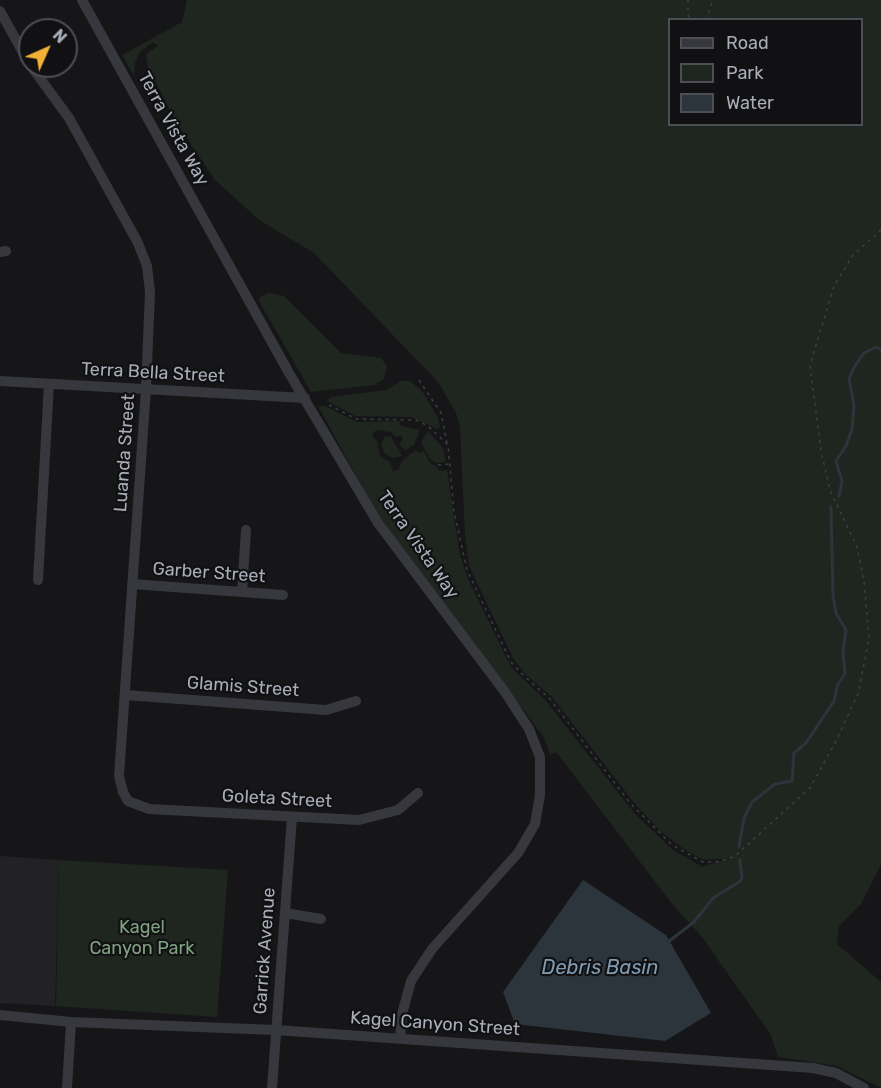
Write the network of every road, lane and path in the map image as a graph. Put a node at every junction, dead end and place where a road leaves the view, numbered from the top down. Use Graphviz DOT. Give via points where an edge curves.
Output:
graph roads {
  1 [pos="82,0"];
  2 [pos="688,0"];
  3 [pos="713,0"];
  4 [pos="0,11"];
  5 [pos="690,18"];
  6 [pos="707,18"];
  7 [pos="18,43"];
  8 [pos="40,78"];
  9 [pos="881,230"];
  10 [pos="419,380"];
  11 [pos="0,381"];
  12 [pos="49,384"];
  13 [pos="146,389"];
  14 [pos="304,398"];
  15 [pos="329,405"];
  16 [pos="448,445"];
  17 [pos="450,464"];
  18 [pos="438,465"];
  19 [pos="246,530"];
  20 [pos="38,580"];
  21 [pos="132,584"];
  22 [pos="242,592"];
  23 [pos="283,595"];
  24 [pos="126,695"];
  25 [pos="356,701"];
  26 [pos="418,793"];
  27 [pos="128,801"];
  28 [pos="292,817"];
  29 [pos="285,914"];
  30 [pos="321,919"];
  31 [pos="0,1015"];
  32 [pos="71,1022"];
  33 [pos="276,1030"];
  34 [pos="400,1038"];
  35 [pos="67,1088"];
  36 [pos="272,1088"];
  37 [pos="864,1088"];
  1 -- 14 [label="street, Terra Vista Way"];
  2 -- 5 [label="path"];
  3 -- 6 [label="path"];
  4 -- 7 [label="street, Luanda Street"];
  8 -- 13 [label="street, Luanda Street" via="69,118 147,266 150,292"];
  9 -- 17 [label="path" via="853,255 834,286 810,365 830,490 857,547 864,581 869,639 858,694 810,788 734,857 698,861 667,841 606,774 550,699 512,662 467,570 459,542"];
  10 -- 16 [label="path" via="441,413"];
  11 -- 12 [label="street, Terra Bella Street"];
  12 -- 13 [label="street, Terra Bella Street"];
  12 -- 20 [label="street"];
  13 -- 14 [label="street, Terra Bella Street"];
  13 -- 21 [label="street, Luanda Street"];
  14 -- 34 [label="street, Terra Vista Way" via="378,523 505,692 529,729 540,757 540,795 534,824 518,853 432,949 411,981"];
  15 -- 16 [label="path" via="356,419 416,420"];
  16 -- 17 [label="path"];
  17 -- 18 [label="path"];
  19 -- 22 [label="street"];
  21 -- 22 [label="street, Garber Street"];
  21 -- 24 [label="street, Luanda Street"];
  22 -- 23 [label="street, Garber Street"];
  24 -- 25 [label="street, Glamis Street" via="326,710"];
  24 -- 27 [label="street, Luanda Street" via="118,776"];
  26 -- 28 [label="street, Goleta Street" via="398,810 378,817"];
  27 -- 28 [label="street, Goleta Street" via="149,809"];
  28 -- 29 [label="street, Garrick Avenue"];
  29 -- 30 [label="street"];
  29 -- 33 [label="street, Garrick Avenue"];
  31 -- 32 [label="street, Kagel Canyon Street"];
  32 -- 33 [label="street, Kagel Canyon Street"];
  32 -- 35 [label="street"];
  33 -- 34 [label="street, Kagel Canyon Street"];
  33 -- 36 [label="street, Garrick Avenue"];
  34 -- 37 [label="street, Kagel Canyon Street" via="813,1068 836,1073"];
}
